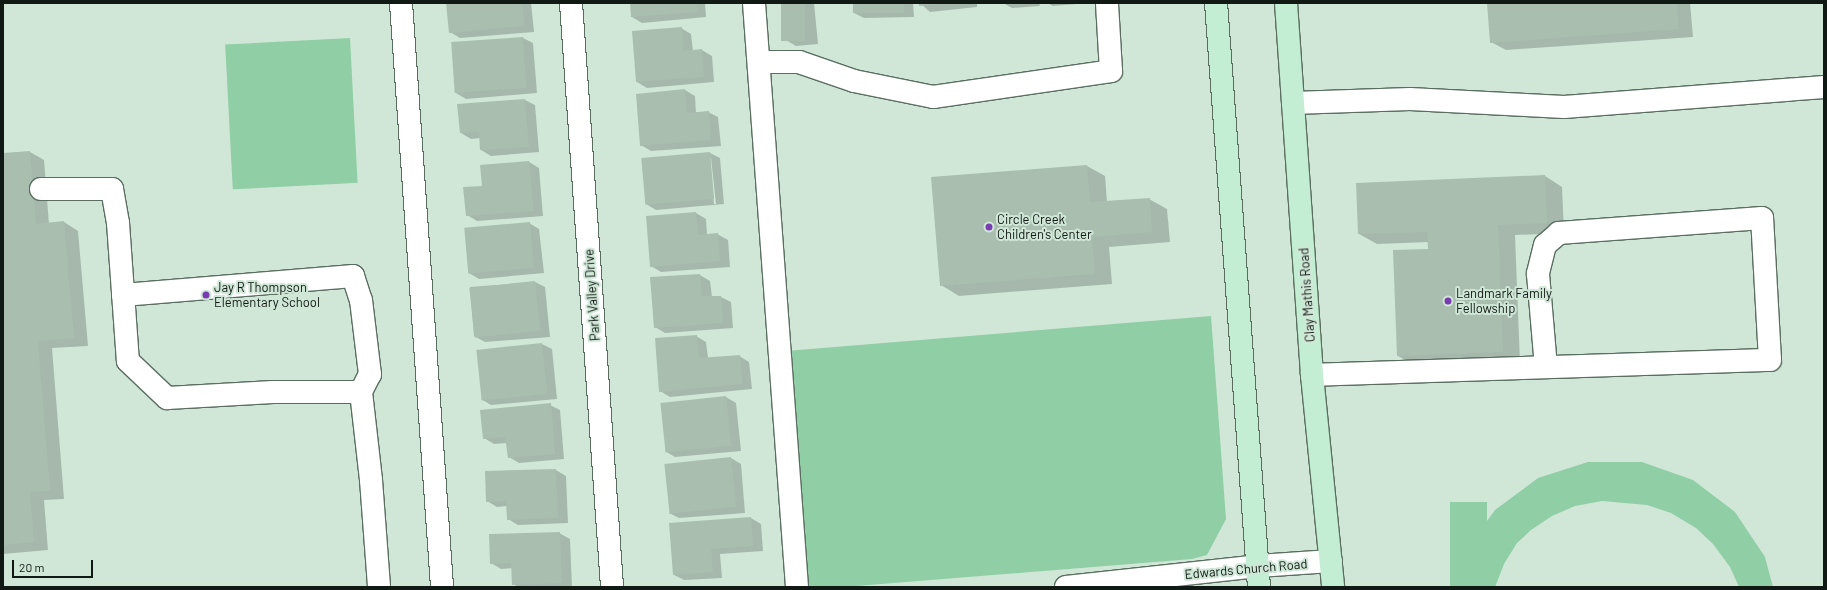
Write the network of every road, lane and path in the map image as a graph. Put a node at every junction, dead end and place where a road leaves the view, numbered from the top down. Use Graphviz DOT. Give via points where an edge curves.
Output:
graph roads {
  1 [pos="401,3"];
  2 [pos="571,3"];
  3 [pos="754,3"];
  4 [pos="1107,3"];
  5 [pos="1216,3"];
  6 [pos="1286,3"];
  7 [pos="759,62"];
  8 [pos="1824,87"];
  9 [pos="1293,103"];
  10 [pos="41,189"];
  11 [pos="123,295"];
  12 [pos="1546,368"];
  13 [pos="1312,375"];
  14 [pos="361,392"];
  15 [pos="1331,561"];
  16 [pos="1259,577"];
  17 [pos="379,587"];
  18 [pos="442,587"];
  19 [pos="612,587"];
  20 [pos="797,587"];
  21 [pos="1066,587"];
  22 [pos="1333,587"];
  1 -- 18 [label="street"];
  2 -- 19 [label="street, Park Valley Drive"];
  3 -- 7 [label="street"];
  4 -- 7 [label="street" via="1111,71 933,97 854,81 798,62"];
  5 -- 16 [label="main road"];
  6 -- 9 [label="main road, Clay Mathis Road"];
  7 -- 20 [label="street"];
  8 -- 9 [label="street" via="1564,107 1410,99"];
  9 -- 13 [label="main road, Clay Mathis Road"];
  10 -- 11 [label="street" via="112,189 118,223"];
  11 -- 14 [label="street" via="128,361 167,398 273,392"];
  11 -- 14 [label="street" via="353,276 361,300 370,374"];
  12 -- 12 [label="street" via="1770,360 1762,218 1559,233 1545,245 1538,274"];
  12 -- 13 [label="street"];
  13 -- 15 [label="main road, Clay Mathis Road"];
  14 -- 17 [label="street"];
  15 -- 16 [label="street, Edwards Church Road"];
  15 -- 22 [label="main road, Clay Mathis Road"];
  16 -- 21 [label="street, Edwards Church Road"];
}
